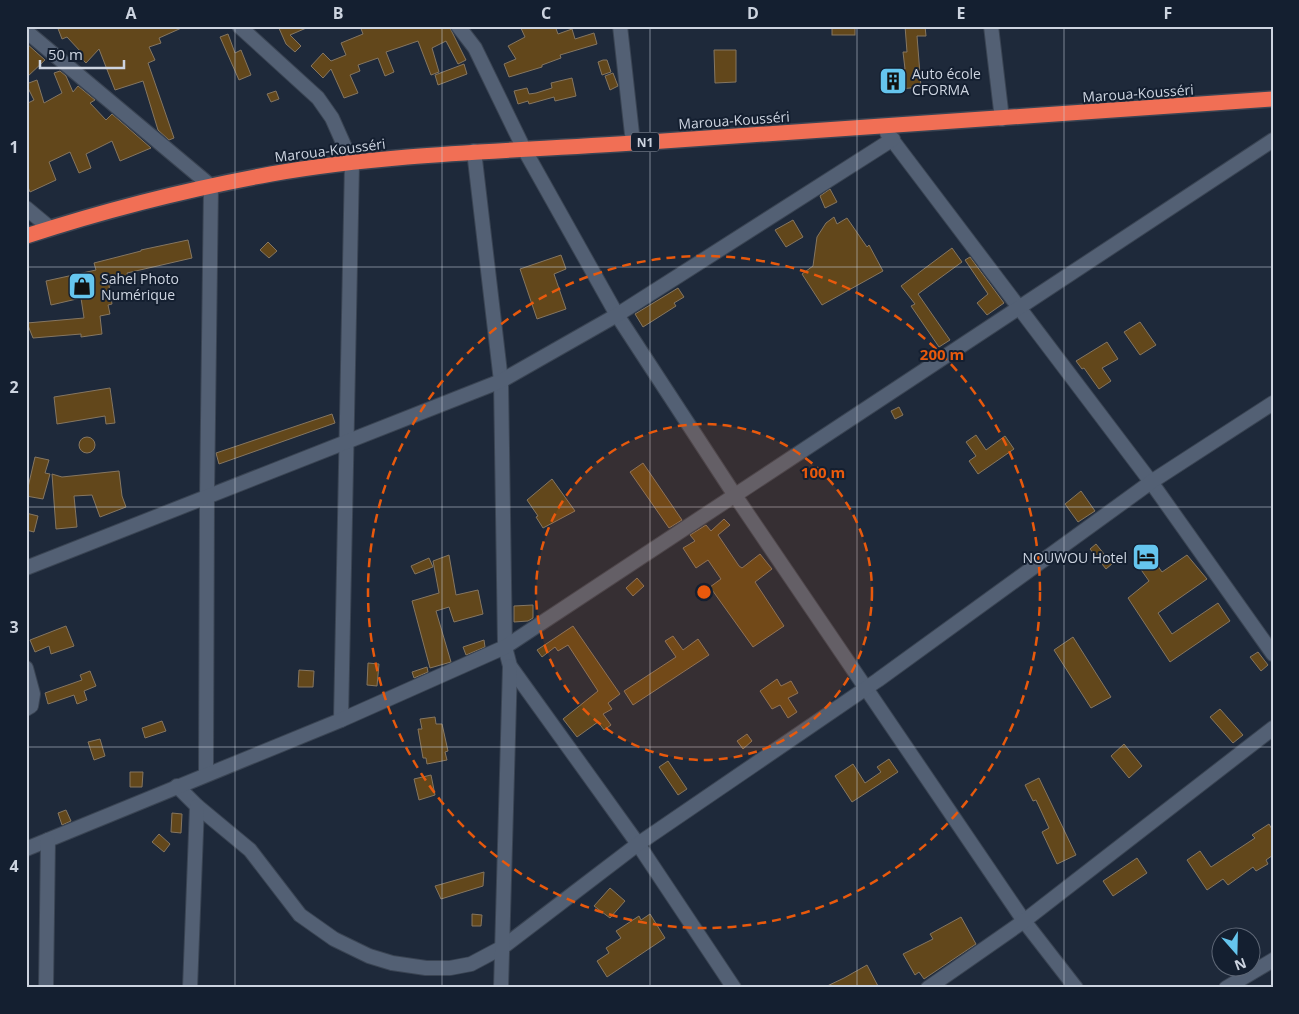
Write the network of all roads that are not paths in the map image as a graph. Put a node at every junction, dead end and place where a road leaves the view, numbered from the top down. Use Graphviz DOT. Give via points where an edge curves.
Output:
graph roads {
  1 [pos="240,26"];
  2 [pos="458,26"];
  3 [pos="620,26"];
  4 [pos="991,26"];
  5 [pos="26,31"];
  6 [pos="1273,99"];
  7 [pos="1002,119"];
  8 [pos="880,126"];
  9 [pos="893,140"];
  10 [pos="1273,140"];
  11 [pos="633,143"];
  12 [pos="524,149"];
  13 [pos="474,151"];
  14 [pos="352,163"];
  15 [pos="212,186"];
  16 [pos="26,208"];
  17 [pos="50,228"];
  18 [pos="26,236"];
  19 [pos="1019,306"];
  20 [pos="617,315"];
  21 [pos="501,382"];
  22 [pos="1273,403"];
  23 [pos="348,442"];
  24 [pos="1150,482"];
  25 [pos="734,494"];
  26 [pos="207,498"];
  27 [pos="26,568"];
  28 [pos="505,647"];
  29 [pos="1273,654"];
  30 [pos="510,666"];
  31 [pos="26,668"];
  32 [pos="867,687"];
  33 [pos="26,709"];
  34 [pos="341,720"];
  35 [pos="1273,728"];
  36 [pos="206,774"];
  37 [pos="177,786"];
  38 [pos="197,806"];
  39 [pos="48,840"];
  40 [pos="638,844"];
  41 [pos="26,849"];
  42 [pos="1024,922"];
  43 [pos="503,947"];
  44 [pos="1273,960"];
  45 [pos="46,988"];
  46 [pos="190,988"];
  47 [pos="501,988"];
  48 [pos="734,988"];
  49 [pos="928,988"];
  50 [pos="1076,988"];
  51 [pos="1226,988"];
  1 -- 14 [label="street" via="318,98 332,118"];
  2 -- 12 [label="street" via="476,48"];
  3 -- 11 [label="street"];
  4 -- 7 [label="street"];
  5 -- 15 [label="street"];
  6 -- 7 [label="highway, Maroua-Kousséri / N1"];
  7 -- 8 [label="highway, Maroua-Kousséri / N1"];
  8 -- 9 [label="street"];
  8 -- 11 [label="highway, Maroua-Kousséri / N1"];
  9 -- 19 [label="street"];
  9 -- 20 [label="street"];
  10 -- 19 [label="street"];
  11 -- 12 [label="highway, Maroua-Kousséri / N1"];
  12 -- 13 [label="highway, Maroua-Kousséri / N1"];
  12 -- 20 [label="street"];
  13 -- 14 [label="highway, Maroua-Kousséri / N1"];
  13 -- 21 [label="street"];
  14 -- 15 [label="highway, Maroua-Kousséri / N1"];
  14 -- 23 [label="street"];
  15 -- 17 [label="highway, Maroua-Kousséri / N1"];
  15 -- 26 [label="street"];
  16 -- 17 [label="street"];
  17 -- 18 [label="highway, Maroua-Kousséri / N1"];
  19 -- 24 [label="street"];
  19 -- 25 [label="street"];
  20 -- 21 [label="street"];
  20 -- 25 [label="street"];
  21 -- 23 [label="street"];
  21 -- 28 [label="street"];
  22 -- 24 [label="street"];
  23 -- 26 [label="street"];
  23 -- 34 [label="street"];
  24 -- 29 [label="street"];
  24 -- 32 [label="street"];
  25 -- 28 [label="street"];
  25 -- 32 [label="street"];
  26 -- 27 [label="street"];
  26 -- 36 [label="street"];
  28 -- 30 [label="street"];
  28 -- 34 [label="street"];
  30 -- 40 [label="street"];
  30 -- 43 [label="street"];
  31 -- 33 [label="street" via="33,694 31,706"];
  32 -- 40 [label="street"];
  32 -- 42 [label="street"];
  34 -- 36 [label="street"];
  35 -- 42 [label="street"];
  36 -- 37 [label="street"];
  37 -- 38 [label="street"];
  37 -- 39 [label="street"];
  38 -- 43 [label="street" via="250,850 300,915 334,939 369,956 392,963 450,968 471,964"];
  38 -- 46 [label="street"];
  39 -- 41 [label="street"];
  39 -- 45 [label="street"];
  40 -- 43 [label="street"];
  40 -- 48 [label="street"];
  42 -- 49 [label="street"];
  42 -- 50 [label="street"];
  43 -- 47 [label="street"];
  44 -- 51 [label="street"];
}
